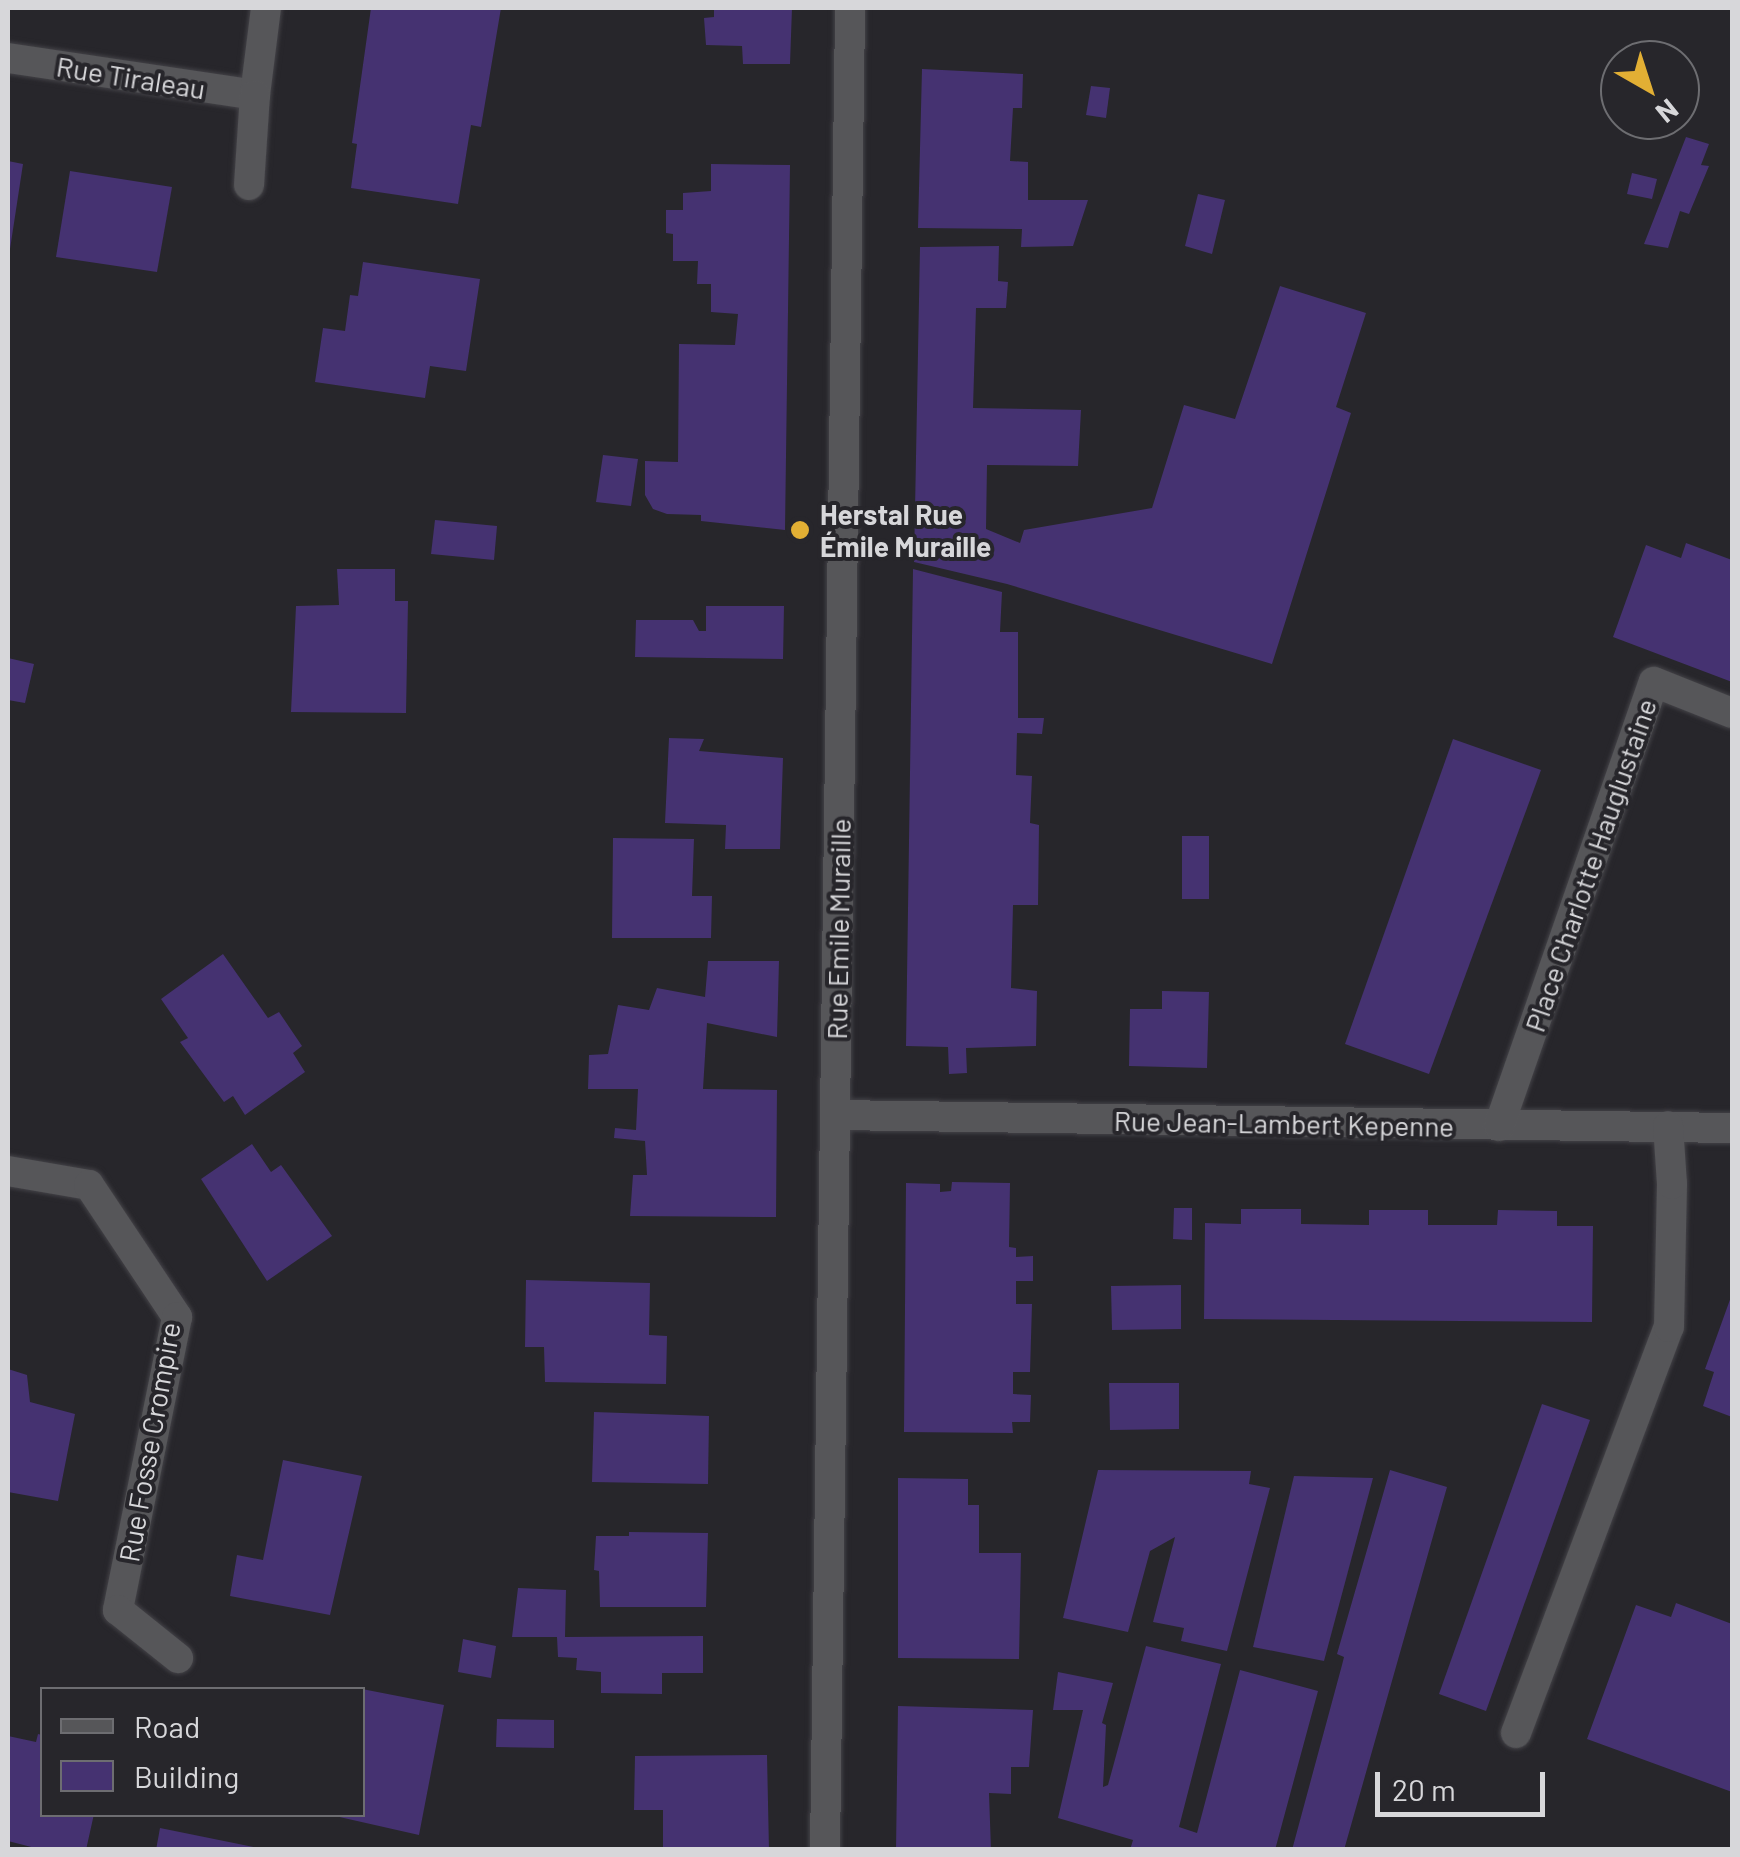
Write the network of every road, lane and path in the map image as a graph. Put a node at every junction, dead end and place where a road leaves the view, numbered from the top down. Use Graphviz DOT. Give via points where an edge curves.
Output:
graph roads {
  1 [pos="266,8"];
  2 [pos="850,8"];
  3 [pos="8,58"];
  4 [pos="255,96"];
  5 [pos="249,185"];
  6 [pos="1732,712"];
  7 [pos="836,1115"];
  8 [pos="1730,1121"];
  9 [pos="1499,1126"];
  10 [pos="1668,1126"];
  11 [pos="8,1171"];
  12 [pos="178,1658"];
  13 [pos="1516,1733"];
  14 [pos="825,1850"];
  1 -- 4 [label="street"];
  2 -- 7 [label="street, Rue Emile Muraille"];
  3 -- 4 [label="street, Rue Tiraleau"];
  4 -- 5 [label="street"];
  6 -- 9 [label="street, Place Charlotte Hauglustaine" via="1654,682"];
  7 -- 9 [label="street, Rue Jean-Lambert Kepenne"];
  7 -- 14 [label="street, Rue Emile Muraille"];
  8 -- 10 [label="street, Rue Jean-Lambert Kepenne"];
  9 -- 10 [label="street, Rue Jean-Lambert Kepenne"];
  10 -- 13 [label="street" via="1669,1328"];
  11 -- 12 [label="street, Rue Fosse Crompire" via="89,1185 177,1317 118,1610"];
}
